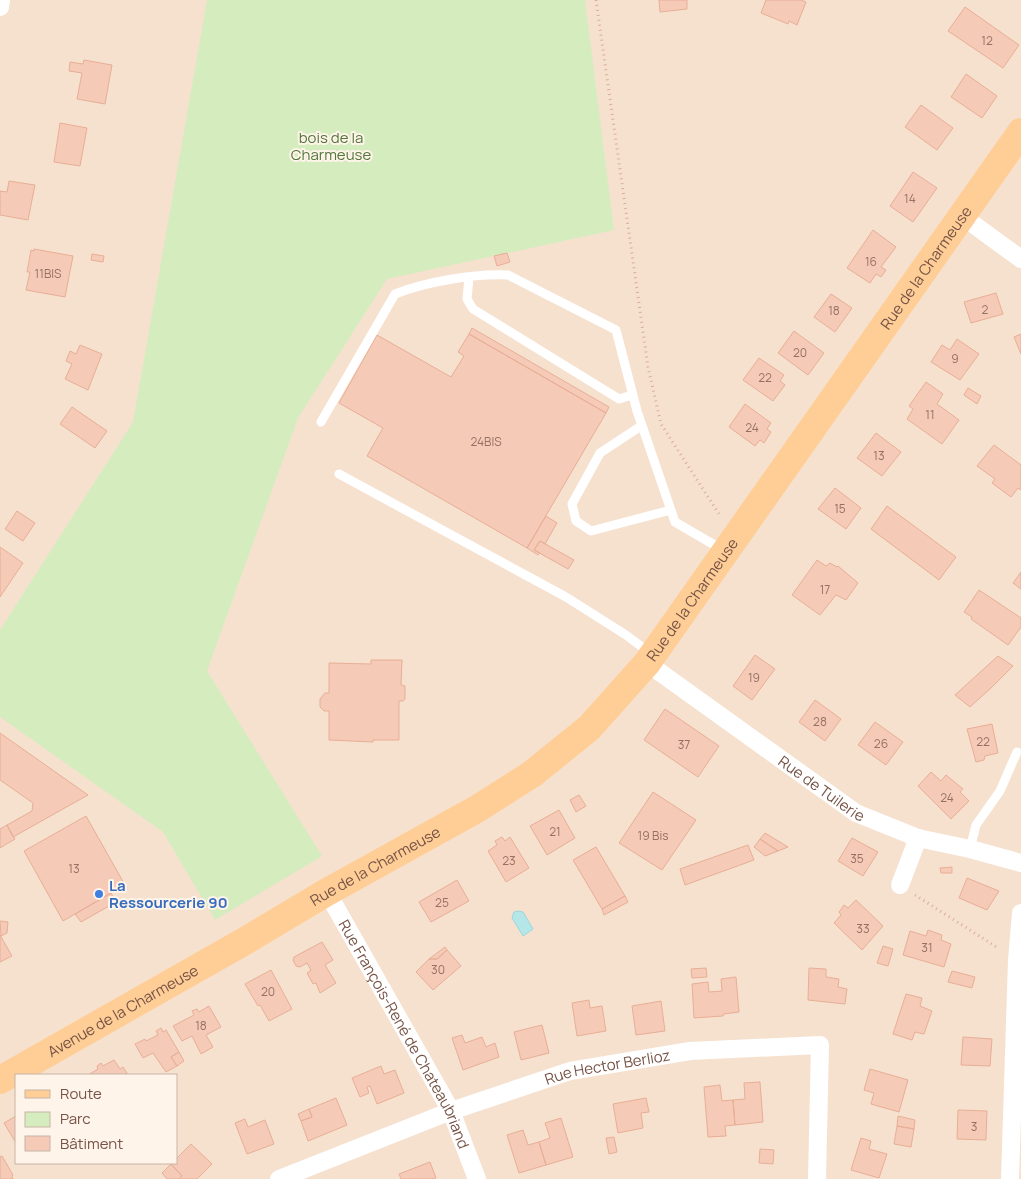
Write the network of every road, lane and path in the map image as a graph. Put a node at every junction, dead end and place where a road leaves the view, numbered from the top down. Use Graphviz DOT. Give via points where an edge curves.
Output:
graph roads {
  1 [pos="1,0"];
  2 [pos="596,0"];
  3 [pos="0,7"];
  4 [pos="1021,132"];
  5 [pos="962,216"];
  6 [pos="1021,259"];
  7 [pos="469,277"];
  8 [pos="632,395"];
  9 [pos="321,422"];
  10 [pos="641,426"];
  11 [pos="339,474"];
  12 [pos="671,510"];
  13 [pos="730,545"];
  14 [pos="650,659"];
  15 [pos="1017,752"];
  16 [pos="918,838"];
  17 [pos="970,848"];
  18 [pos="1021,863"];
  19 [pos="900,885"];
  20 [pos="327,892"];
  21 [pos="1021,913"];
  22 [pos="245,941"];
  23 [pos="1017,960"];
  24 [pos="1017,1049"];
  25 [pos="0,1080"];
  26 [pos="452,1111"];
  27 [pos="279,1179"];
  28 [pos="477,1179"];
  29 [pos="817,1179"];
  30 [pos="1010,1179"];
  1 -- 3 [label="street"];
  2 -- 13 [label="path" via="648,367 661,424"];
  4 -- 5 [label="main road, Rue de la Charmeuse"];
  5 -- 6 [label="street"];
  5 -- 13 [label="main road, Rue de la Charmeuse"];
  7 -- 8 [label="lane" via="467,299 474,309 618,398"];
  7 -- 8 [label="lane" via="508,275 616,330"];
  7 -- 9 [label="lane" via="416,286 396,294"];
  8 -- 10 [label="lane"];
  10 -- 12 [label="lane"];
  10 -- 12 [label="lane" via="600,453 572,504 576,521 591,531"];
  11 -- 14 [label="lane" via="566,597 626,635"];
  12 -- 13 [label="lane" via="676,522"];
  13 -- 14 [label="main road, Rue de la Charmeuse"];
  14 -- 16 [label="street, Rue de Tuilerie" via="856,813"];
  14 -- 20 [label="main road, Rue de la Charmeuse" via="589,728 532,774"];
  15 -- 17 [label="lane" via="1000,791 976,825"];
  16 -- 17 [label="street, Rue de Tuilerie"];
  16 -- 19 [label="street"];
  17 -- 18 [label="street, Rue de Tuilerie"];
  19 -- 23 [label="path"];
  20 -- 22 [label="main road, Rue de la Charmeuse"];
  20 -- 26 [label="street, Rue François-René de Chateaubriand"];
  21 -- 23 [label="street"];
  22 -- 25 [label="main road, Avenue de la Charmeuse"];
  23 -- 24 [label="street"];
  24 -- 30 [label="street"];
  26 -- 27 [label="street, Rue Hector Berlioz"];
  26 -- 28 [label="street, Rue François-René de Chateaubriand"];
  26 -- 29 [label="street, Rue Hector Berlioz" via="570,1071 690,1051 820,1045"];
}
